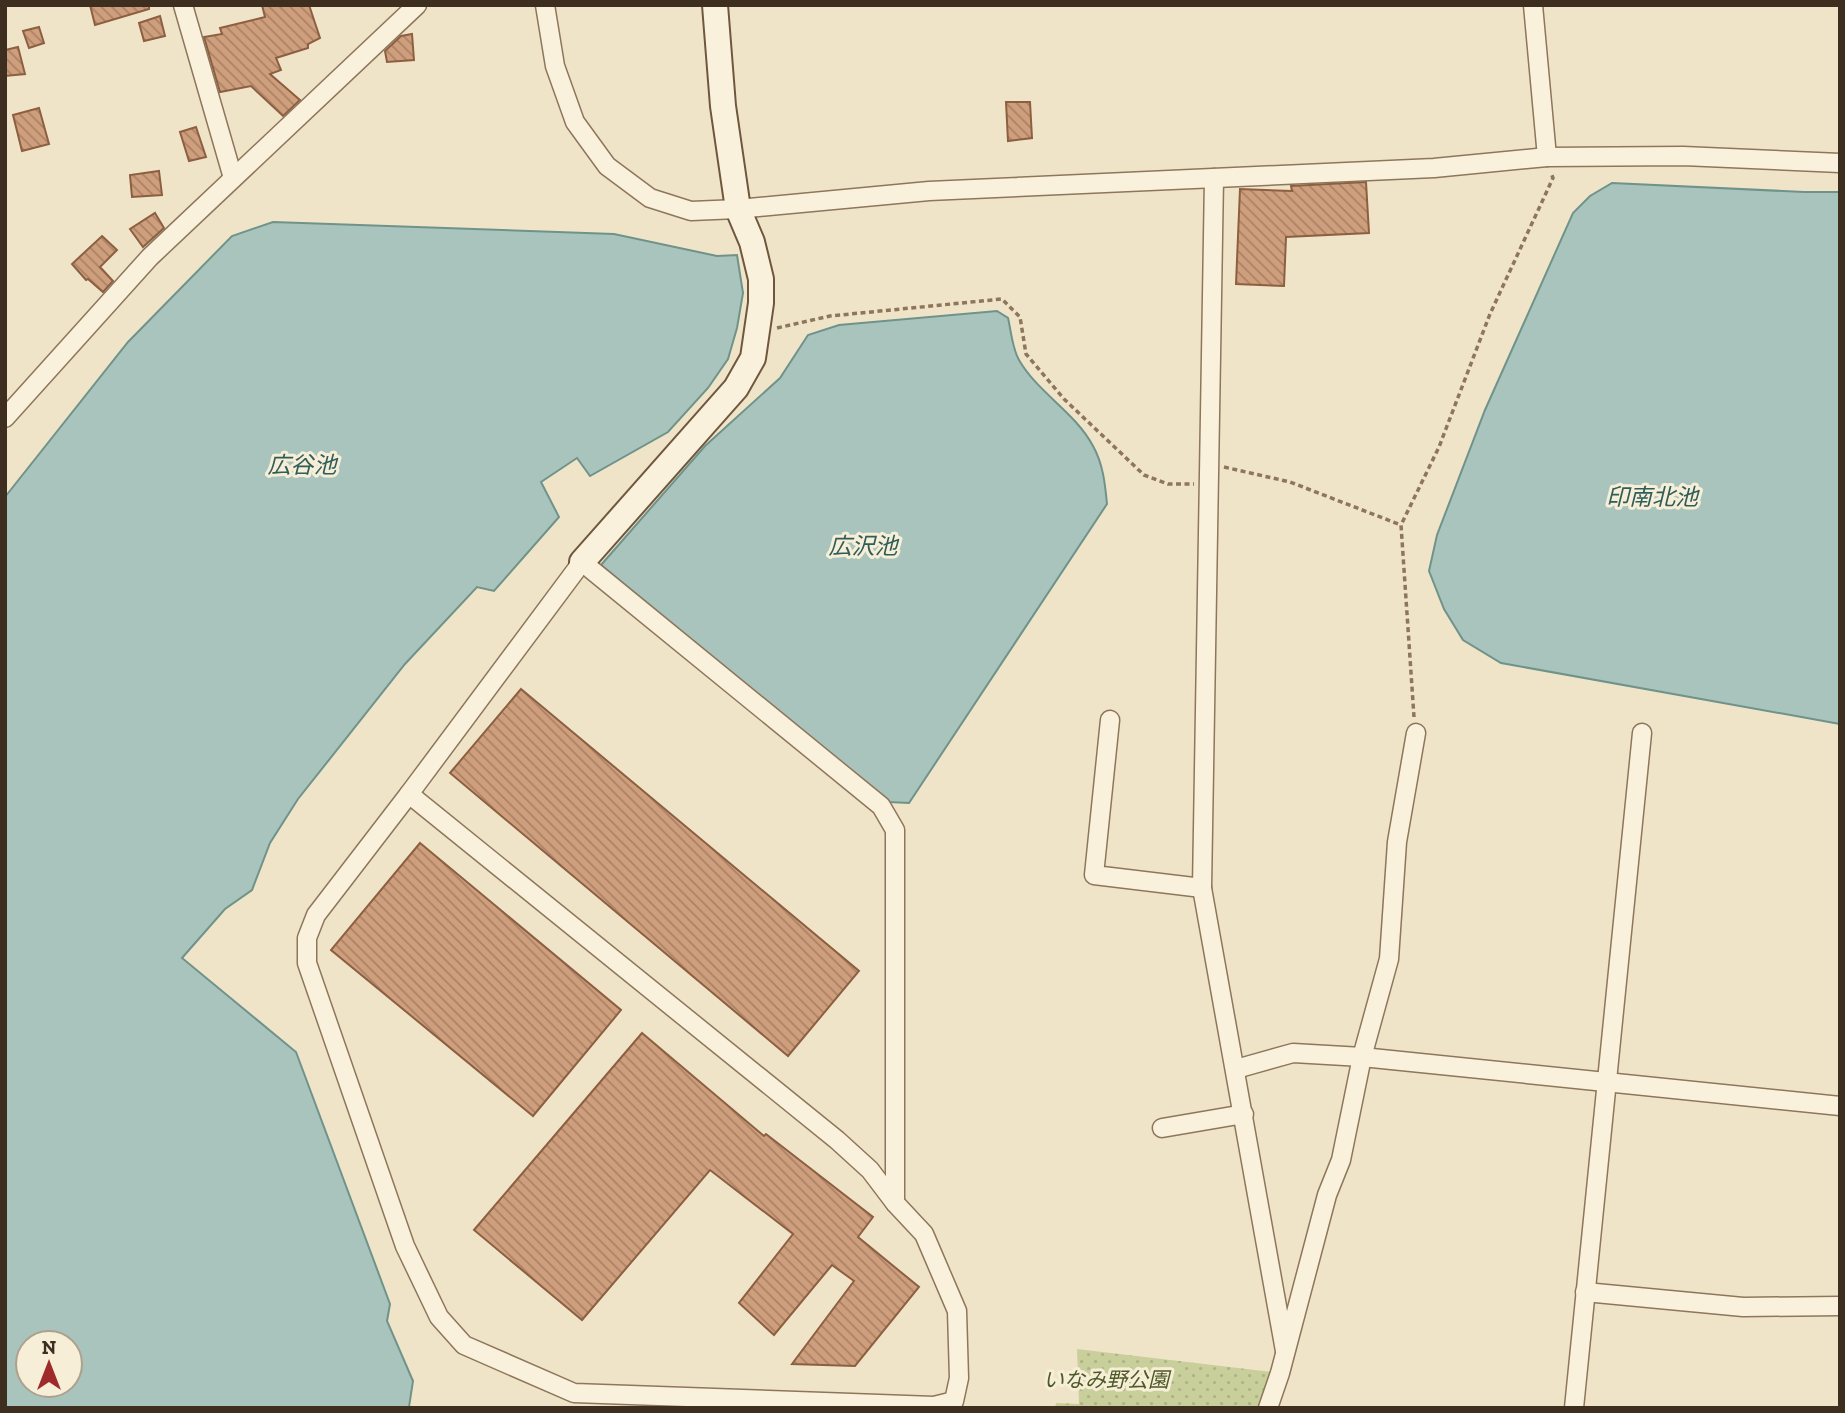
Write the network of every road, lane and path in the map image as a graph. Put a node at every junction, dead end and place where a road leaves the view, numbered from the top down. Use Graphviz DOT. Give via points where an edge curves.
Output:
graph roads {
  1 [pos="183,5"];
  2 [pos="418,5"];
  3 [pos="545,5"];
  4 [pos="715,5"];
  5 [pos="1533,5"];
  6 [pos="1548,157"];
  7 [pos="1840,163"];
  8 [pos="233,178"];
  9 [pos="1214,178"];
  10 [pos="738,209"];
  11 [pos="758,332"];
  12 [pos="5,418"];
  13 [pos="1209,484"];
  14 [pos="1401,525"];
  15 [pos="582,562"];
  16 [pos="1110,720"];
  17 [pos="1416,733"];
  18 [pos="1642,733"];
  19 [pos="409,794"];
  20 [pos="1202,888"];
  21 [pos="1362,1057"];
  22 [pos="1236,1069"];
  23 [pos="1605,1083"];
  24 [pos="1840,1106"];
  25 [pos="1244,1114"];
  26 [pos="1162,1128"];
  27 [pos="895,1203"];
  28 [pos="1585,1292"];
  29 [pos="1840,1306"];
  30 [pos="1285,1351"];
  31 [pos="954,1404"];
  32 [pos="1268,1408"];
  33 [pos="1574,1408"];
  1 -- 8 [label="street"];
  2 -- 8 [label="street"];
  3 -- 10 [label="street" via="555,66 575,122 607,166 650,198 691,211"];
  4 -- 10 [label="street"];
  5 -- 6 [label="street"];
  6 -- 7 [label="street" via="1683,156"];
  6 -- 9 [label="street" via="1434,168"];
  6 -- 14 [label="path" via="1553,178 1490,314 1439,447"];
  8 -- 12 [label="street" via="150,257"];
  9 -- 10 [label="street" via="929,191"];
  9 -- 13 [label="street"];
  10 -- 11 [label="street" via="761,279"];
  11 -- 13 [label="path" via="830,316 1002,299 1020,317 1026,354 1064,399 1143,475 1168,484"];
  11 -- 15 [label="street" via="753,358 736,388"];
  13 -- 14 [label="path" via="1223,467 1290,482"];
  13 -- 20 [label="street"];
  14 -- 17 [label="path"];
  15 -- 19 [label="street"];
  15 -- 27 [label="street" via="881,806 895,830"];
  16 -- 20 [label="street" via="1094,875"];
  17 -- 21 [label="street" via="1397,842 1389,960"];
  18 -- 23 [label="street"];
  19 -- 27 [label="street" via="837,1140 870,1170"];
  19 -- 31 [label="street" via="316,915 307,937 307,963 405,1247 439,1317 464,1345 573,1394"];
  20 -- 22 [label="street"];
  21 -- 22 [label="street" via="1293,1053"];
  21 -- 23 [label="street"];
  21 -- 30 [label="street" via="1342,1160 1326,1195"];
  22 -- 25 [label="street"];
  23 -- 24 [label="street"];
  23 -- 28 [label="street"];
  25 -- 26 [label="street"];
  25 -- 30 [label="street"];
  27 -- 31 [label="street" via="924,1234 957,1311 959,1378"];
  28 -- 29 [label="street" via="1742,1307"];
  28 -- 33 [label="street"];
  30 -- 32 [label="street"];
}
